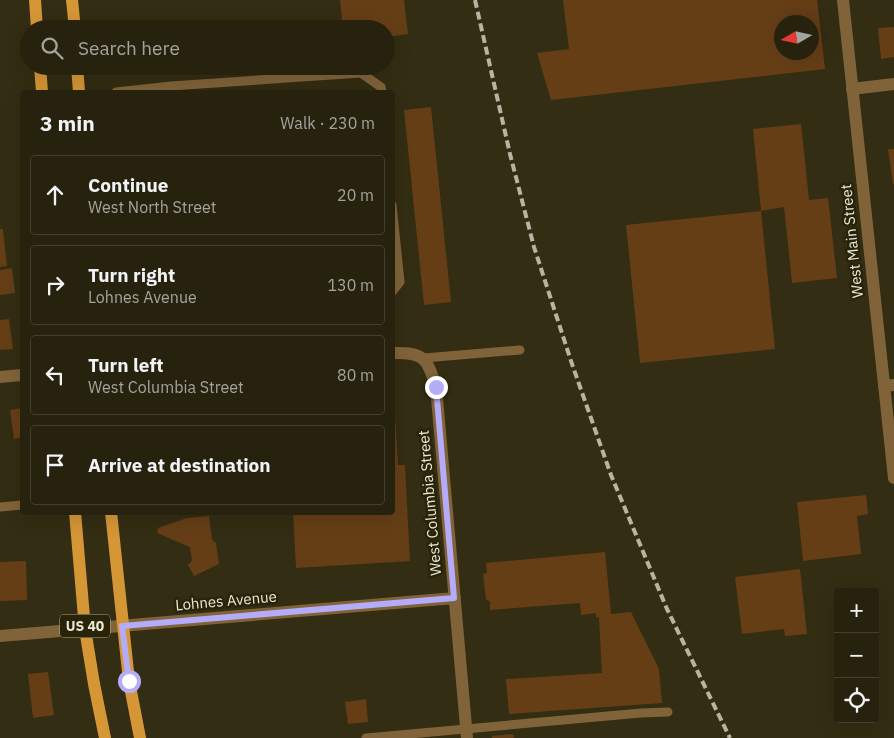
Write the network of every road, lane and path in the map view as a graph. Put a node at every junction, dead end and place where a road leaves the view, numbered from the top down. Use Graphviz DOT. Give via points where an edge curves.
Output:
graph roads {
  1 [pos="35,0"];
  2 [pos="72,0"];
  3 [pos="843,0"];
  4 [pos="36,20"];
  5 [pos="74,20"];
  6 [pos="41,75"];
  7 [pos="79,75"];
  8 [pos="332,75"];
  9 [pos="364,75"];
  10 [pos="894,84"];
  11 [pos="852,89"];
  12 [pos="42,90"];
  13 [pos="80,90"];
  14 [pos="134,90"];
  15 [pos="382,90"];
  16 [pos="395,234"];
  17 [pos="395,288"];
  18 [pos="520,350"];
  19 [pos="395,353"];
  20 [pos="424,358"];
  21 [pos="20,375"];
  22 [pos="0,377"];
  23 [pos="889,385"];
  24 [pos="894,478"];
  25 [pos="20,505"];
  26 [pos="0,507"];
  27 [pos="75,515"];
  28 [pos="111,515"];
  29 [pos="454,598"];
  30 [pos="122,626"];
  31 [pos="85,629"];
  32 [pos="0,636"];
  33 [pos="668,712"];
  34 [pos="466,733"];
  35 [pos="105,738"];
  36 [pos="140,738"];
  37 [pos="366,738"];
  1 -- 4 [label="main road"];
  2 -- 5 [label="main road"];
  3 -- 11 [label="street, West Main Street"];
  6 -- 12 [label="main road"];
  7 -- 13 [label="main road"];
  8 -- 14 [label="lane"];
  9 -- 15 [label="lane"];
  10 -- 11 [label="street"];
  11 -- 23 [label="street, West Main Street"];
  16 -- 17 [label="lane" via="400,282"];
  18 -- 20 [label="lane"];
  19 -- 20 [label="street" via="417,354"];
  20 -- 29 [label="street, West Columbia Street" via="436,387"];
  21 -- 22 [label="street"];
  23 -- 24 [label="street, West Main Street"];
  25 -- 26 [label="lane"];
  27 -- 31 [label="main road, US 40"];
  28 -- 30 [label="main road, US 40"];
  29 -- 30 [label="street, Lohnes Avenue"];
  29 -- 34 [label="street, West Columbia Street"];
  30 -- 31 [label="street, Lohnes Avenue"];
  30 -- 36 [label="main road, US 40"];
  31 -- 32 [label="street, Lohnes Avenue"];
  31 -- 35 [label="main road, US 40"];
  33 -- 34 [label="lane"];
  34 -- 37 [label="lane"];
}
